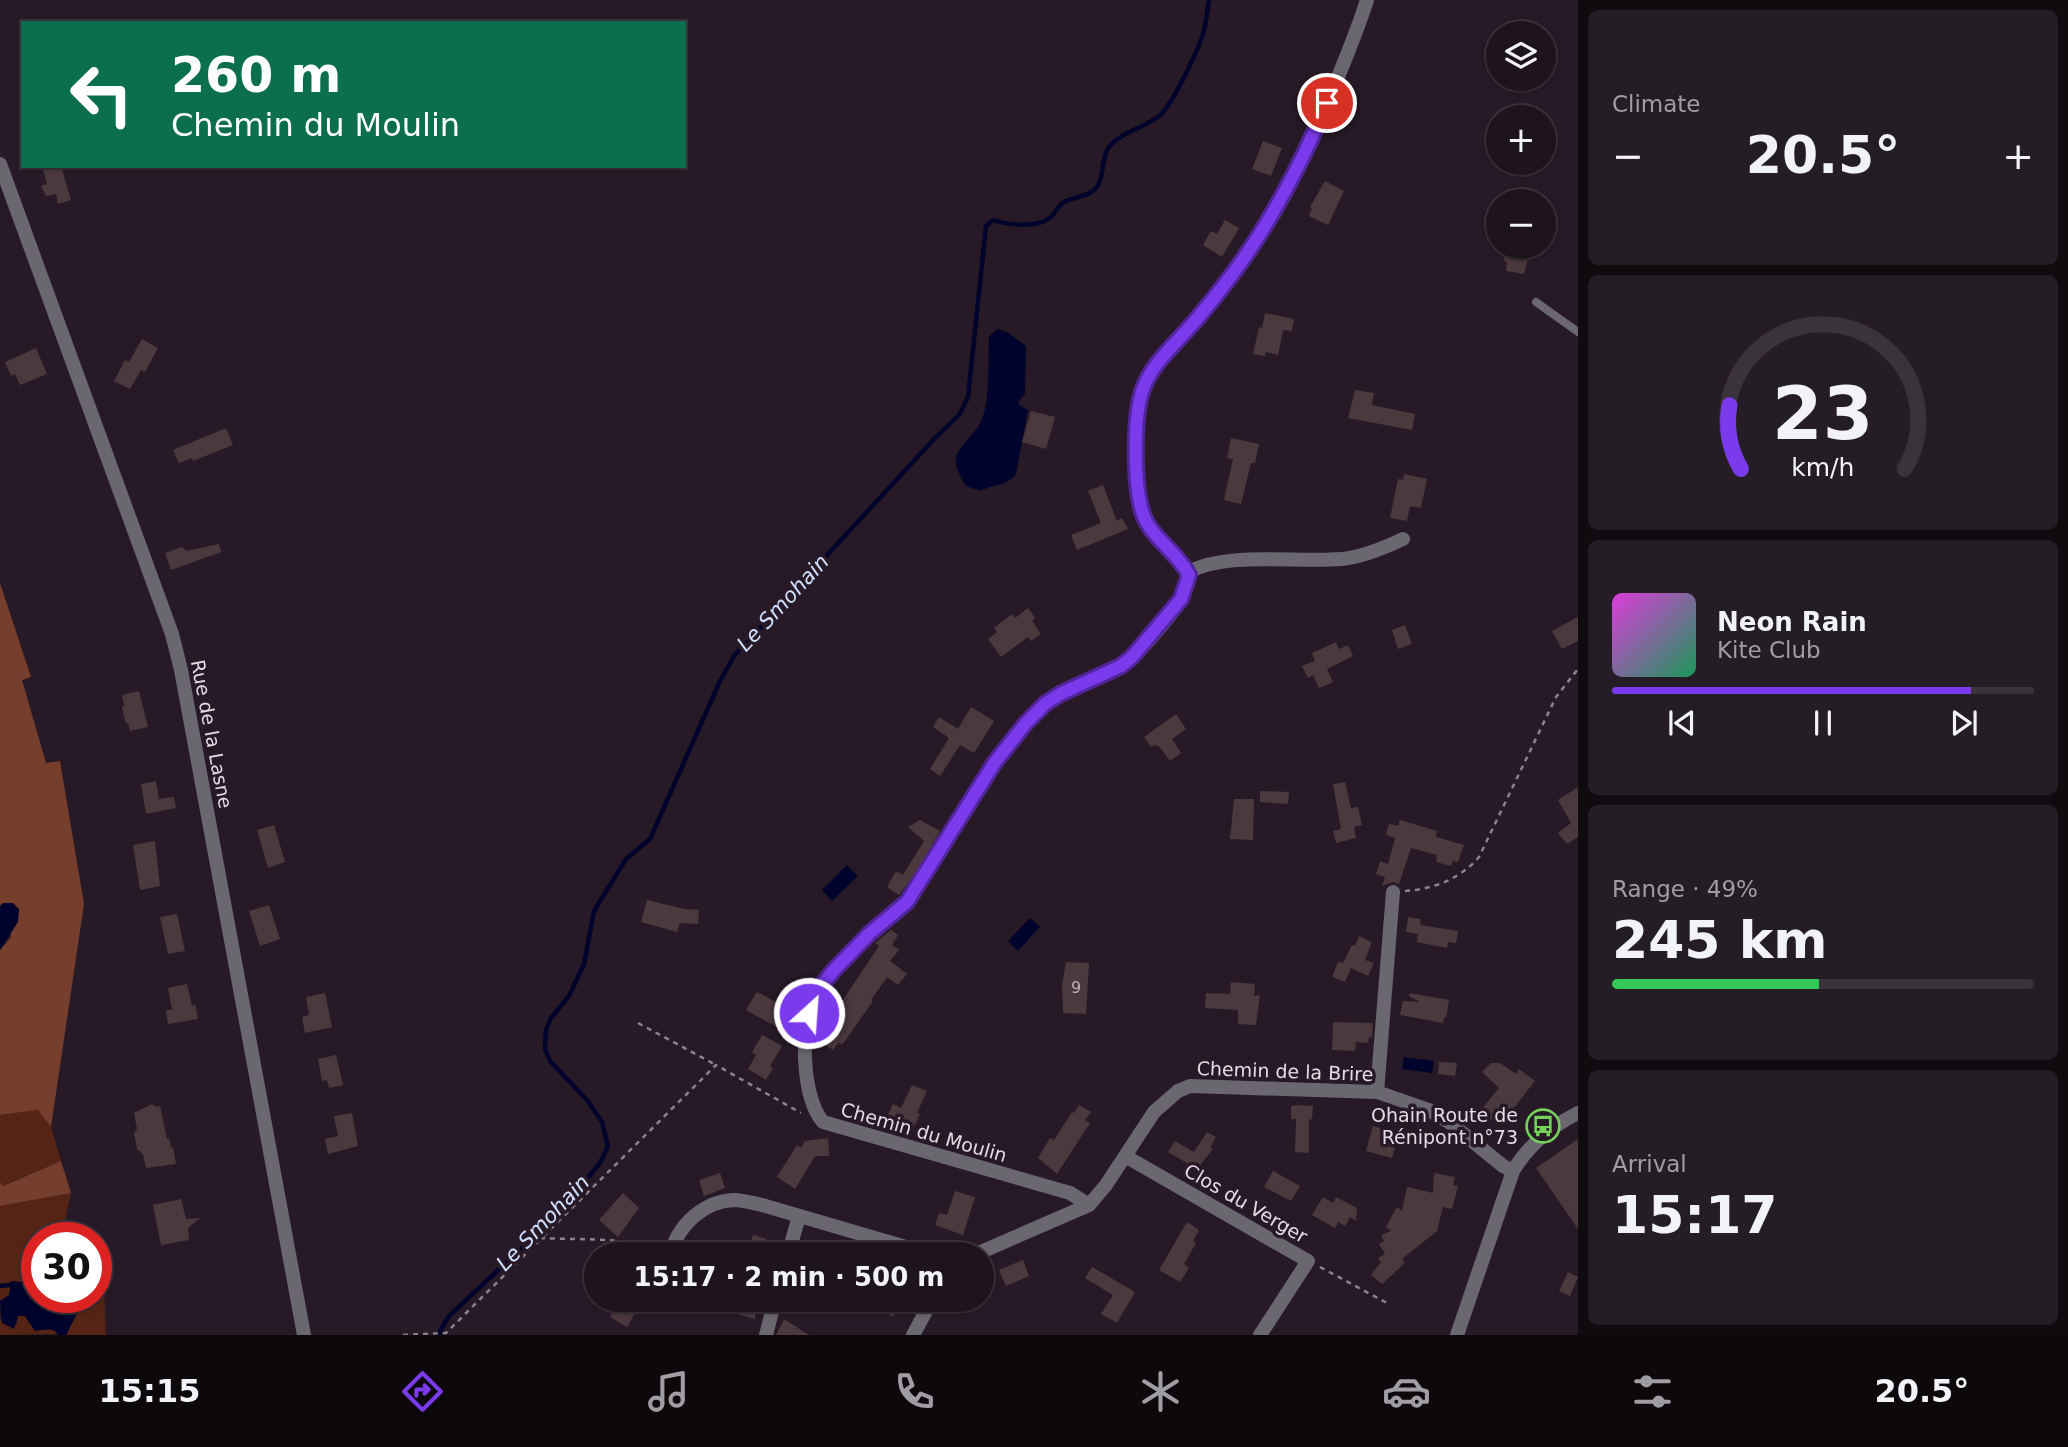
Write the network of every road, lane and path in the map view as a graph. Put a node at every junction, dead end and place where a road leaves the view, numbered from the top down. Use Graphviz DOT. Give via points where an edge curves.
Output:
graph roads {
  1 [pos="1367,0"];
  2 [pos="0,164"];
  3 [pos="1536,302"];
  4 [pos="1578,332"];
  5 [pos="1403,539"];
  6 [pos="1188,572"];
  7 [pos="1578,669"];
  8 [pos="1394,892"];
  9 [pos="638,1023"];
  10 [pos="716,1065"];
  11 [pos="1377,1092"];
  12 [pos="1578,1113"];
  13 [pos="817,1116"];
  14 [pos="1125,1156"];
  15 [pos="1513,1171"];
  16 [pos="1089,1205"];
  17 [pos="799,1216"];
  18 [pos="540,1238"];
  19 [pos="594,1242"];
  20 [pos="675,1242"];
  21 [pos="792,1242"];
  22 [pos="888,1242"];
  23 [pos="994,1246"];
  24 [pos="1308,1261"];
  25 [pos="1387,1303"];
  26 [pos="772,1312"];
  27 [pos="925,1312"];
  28 [pos="443,1334"];
  29 [pos="304,1335"];
  30 [pos="403,1335"];
  31 [pos="766,1335"];
  32 [pos="913,1335"];
  33 [pos="1260,1335"];
  34 [pos="1457,1335"];
  1 -- 6 [label="street" via="1318,125 1283,198 1242,262 1157,364 1142,392 1137,493 1153,533"];
  2 -- 29 [label="street, Rue de la Lasne" via="172,634"];
  3 -- 4 [label="lane"];
  5 -- 6 [label="street" via="1343,559 1228,562 1201,565"];
  6 -- 13 [label="street, Chemin du Moulin" via="1181,599 1132,657 1060,694 1026,723 995,762 907,902 869,934 821,986 809,1013 806,1041 808,1087"];
  7 -- 8 [label="path" via="1556,696 1479,857 1465,873 1449,881"];
  8 -- 11 [label="street"];
  9 -- 10 [label="path"];
  10 -- 13 [label="path" via="804,1115"];
  10 -- 18 [label="path"];
  11 -- 14 [label="street, Chemin de la Brire" via="1191,1086 1154,1112"];
  11 -- 15 [label="street, Chemin de la Brire" via="1450,1122"];
  12 -- 15 [label="street" via="1547,1133"];
  13 -- 16 [label="street, Chemin du Moulin" via="831,1126 1070,1193"];
  14 -- 16 [label="street, Chemin de la Brire"];
  14 -- 24 [label="street, Clos du Verger"];
  15 -- 34 [label="street"];
  16 -- 23 [label="street"];
  17 -- 20 [label="street" via="762,1205 724,1201 689,1220"];
  17 -- 21 [label="street"];
  17 -- 22 [label="street"];
  18 -- 19 [label="path"];
  18 -- 28 [label="path"];
  24 -- 25 [label="path"];
  24 -- 33 [label="street, Clos du Verger"];
  26 -- 31 [label="street"];
  27 -- 32 [label="street"];
  28 -- 30 [label="path"];
}
